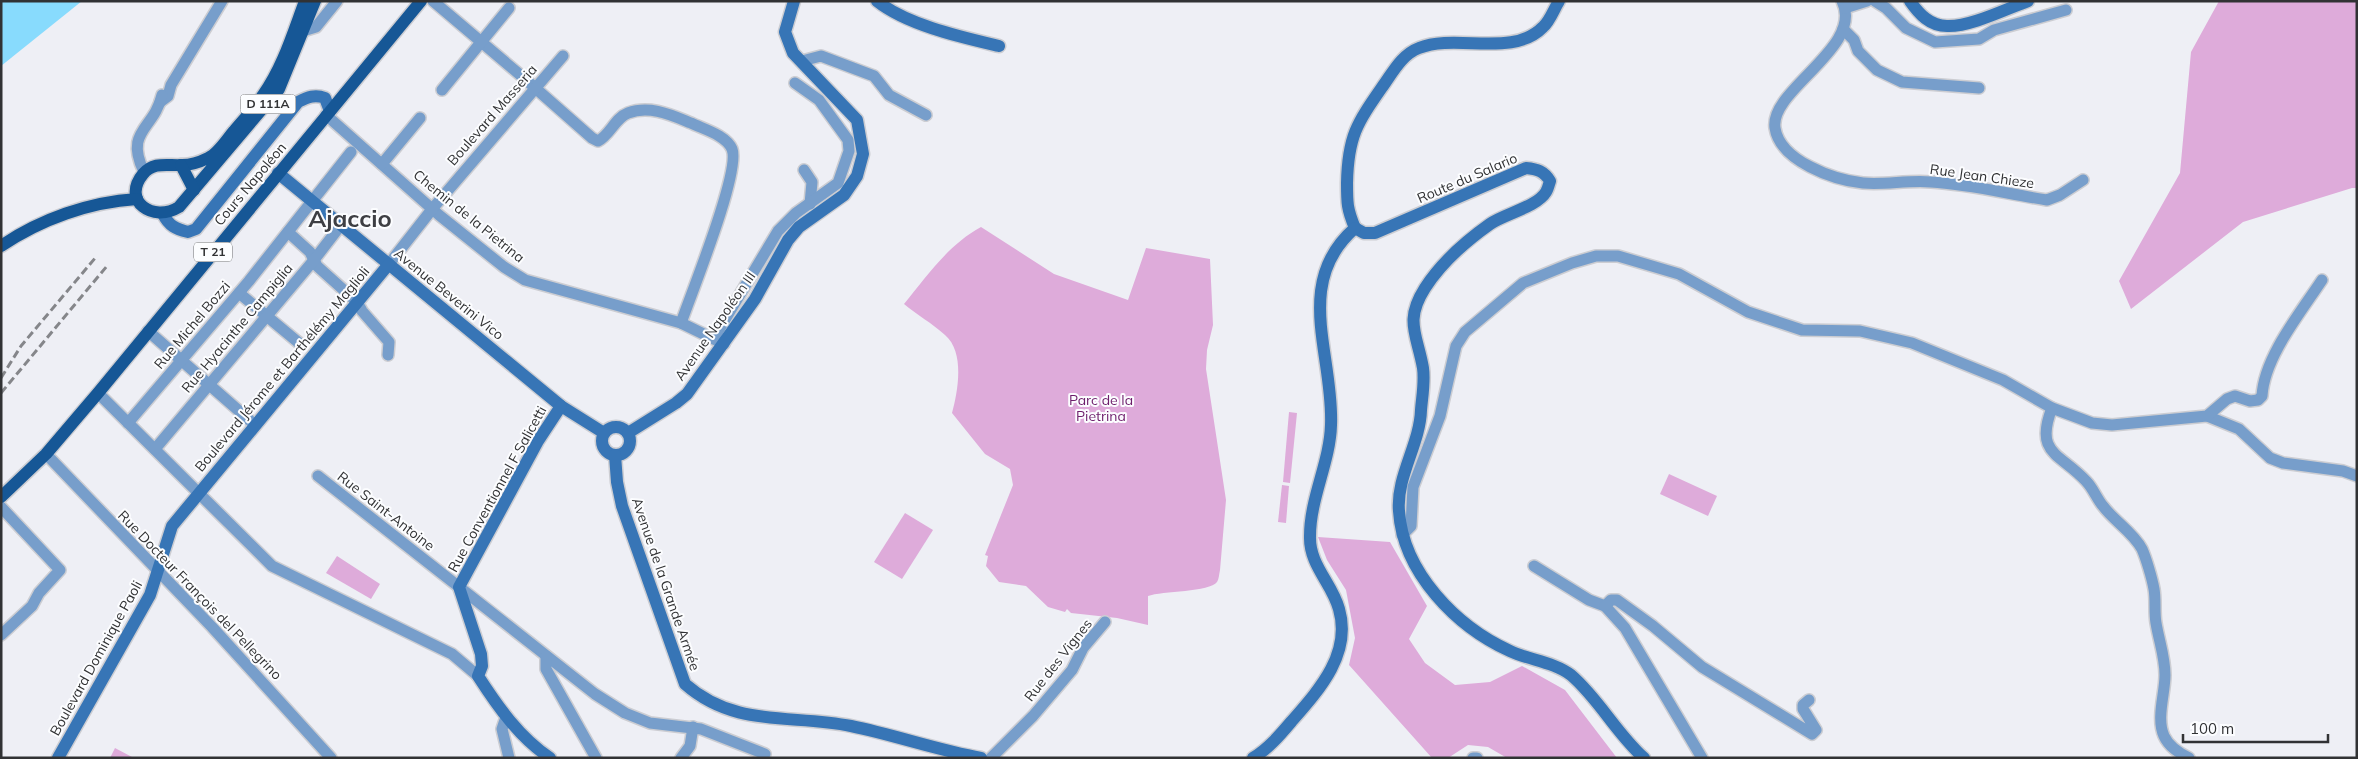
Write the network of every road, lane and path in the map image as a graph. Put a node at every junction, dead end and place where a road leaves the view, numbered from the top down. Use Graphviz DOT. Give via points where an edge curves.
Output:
graph roads {
  1 [pos="222,1"];
  2 [pos="305,1"];
  3 [pos="315,1"];
  4 [pos="337,1"];
  5 [pos="421,1"];
  6 [pos="433,1"];
  7 [pos="794,1"];
  8 [pos="877,1"];
  9 [pos="1559,1"];
  10 [pos="1867,1"];
  11 [pos="1875,1"];
  12 [pos="1910,1"];
  13 [pos="2028,1"];
  14 [pos="1844,5"];
  15 [pos="509,8"];
  16 [pos="2066,10"];
  17 [pos="1842,29"];
  18 [pos="303,31"];
  19 [pos="482,42"];
  20 [pos="999,46"];
  21 [pos="563,56"];
  22 [pos="802,61"];
  23 [pos="794,83"];
  24 [pos="535,88"];
  25 [pos="1979,88"];
  26 [pos="442,90"];
  27 [pos="328,113"];
  28 [pos="926,115"];
  29 [pos="420,118"];
  30 [pos="351,152"];
  31 [pos="382,164"];
  32 [pos="181,165"];
  33 [pos="804,170"];
  34 [pos="144,172"];
  35 [pos="278,173"];
  36 [pos="2083,180"];
  37 [pos="194,190"];
  38 [pos="137,199"];
  39 [pos="311,200"];
  40 [pos="810,204"];
  41 [pos="433,208"];
  42 [pos="163,214"];
  43 [pos="341,225"];
  44 [pos="1355,228"];
  45 [pos="288,232"];
  46 [pos="1,246"];
  47 [pos="314,260"];
  48 [pos="388,264"];
  49 [pos="2322,280"];
  50 [pos="239,293"];
  51 [pos="357,302"];
  52 [pos="267,316"];
  53 [pos="681,323"];
  54 [pos="148,331"];
  55 [pos="722,337"];
  56 [pos="299,343"];
  57 [pos="388,355"];
  58 [pos="183,360"];
  59 [pos="208,385"];
  60 [pos="98,393"];
  61 [pos="561,406"];
  62 [pos="2052,408"];
  63 [pos="2207,416"];
  64 [pos="128,423"];
  65 [pos="254,424"];
  66 [pos="604,433"];
  67 [pos="628,433"];
  68 [pos="155,449"];
  69 [pos="46,454"];
  70 [pos="615,455"];
  71 [pos="318,476"];
  72 [pos="2357,476"];
  73 [pos="198,493"];
  74 [pos="1,497"];
  75 [pos="1,506"];
  76 [pos="1402,535"];
  77 [pos="1534,566"];
  78 [pos="158,572"];
  79 [pos="459,587"];
  80 [pos="1605,606"];
  81 [pos="1106,622"];
  82 [pos="1,635"];
  83 [pos="546,656"];
  84 [pos="478,676"];
  85 [pos="1809,700"];
  86 [pos="506,717"];
  87 [pos="693,727"];
  88 [pos="765,754"];
  89 [pos="58,758"];
  90 [pos="331,758"];
  91 [pos="509,758"];
  92 [pos="550,758"];
  93 [pos="596,758"];
  94 [pos="681,758"];
  95 [pos="981,758"];
  96 [pos="991,758"];
  97 [pos="1253,758"];
  98 [pos="1644,758"];
  99 [pos="1702,758"];
  100 [pos="2189,758"];
  1 -- 34 [label="street" via="171,85 168,96 160,102 138,138 136,150"];
  2 -- 32 [label="main road, D 111A" via="280,66 263,96 210,157"];
  3 -- 18 [label="main road, D 111A"];
  4 -- 18 [label="street" via="316,27"];
  5 -- 27 [label="main road, Cours Napoléon / T 21"];
  6 -- 19 [label="street"];
  7 -- 22 [label="main road, Avenue Napoléon III" via="785,32 793,53"];
  8 -- 20 [label="main road" via="917,24"];
  9 -- 44 [label="main road" via="1544,27 1527,39 1496,44 1453,42 1418,48 1402,58 1354,133 1348,155 1347,210"];
  10 -- 14 [label="street"];
  11 -- 16 [label="street" via="1906,28 1935,42 1979,39 1994,30"];
  12 -- 13 [label="main road" via="1920,15 1933,23 1947,26 1970,22"];
  14 -- 17 [label="street, Rue Jean Chieze"];
  15 -- 19 [label="street"];
  17 -- 25 [label="street" via="1877,70 1902,82"];
  17 -- 36 [label="street, Rue Jean Chieze" via="1828,53 1788,96 1774,123 1775,133 1785,149 1800,160 1816,170 1864,183 1931,182 2047,200"];
  18 -- 37 [label="main road, D 111A" via="279,89"];
  19 -- 24 [label="street"];
  19 -- 26 [label="street"];
  21 -- 24 [label="street, Boulevard Masseria"];
  22 -- 28 [label="street" via="822,56 874,76 889,95"];
  22 -- 55 [label="main road, Avenue Napoléon III" via="857,120 863,154 857,176 844,195 788,240 755,299"];
  23 -- 40 [label="street" via="819,100 848,140 849,151 838,183"];
  24 -- 41 [label="street, Boulevard Masseria"];
  24 -- 53 [label="street" via="598,140 628,113 645,111 663,112 707,130 732,147 733,166 724,201"];
  27 -- 31 [label="street, Chemin de la Pietrina"];
  27 -- 35 [label="main road, Cours Napoléon / T 21"];
  27 -- 42 [label="main road" via="325,98 320,96 309,96 298,102 196,228 188,232 176,229"];
  29 -- 31 [label="street"];
  30 -- 39 [label="street, Rue Michel Bozzi"];
  31 -- 41 [label="street, Chemin de la Pietrina"];
  32 -- 34 [label="main road, D 111A" via="159,164"];
  32 -- 37 [label="main road"];
  33 -- 40 [label="street" via="812,182"];
  34 -- 38 [label="main road" via="137,184"];
  35 -- 39 [label="main road, Avenue Beverini Vico"];
  35 -- 54 [label="main road, Cours Napoléon / T 21"];
  37 -- 42 [label="main road, D 111A" via="179,207"];
  38 -- 42 [label="main road" via="147,210"];
  38 -- 46 [label="main road" via="59,215"];
  39 -- 43 [label="main road, Avenue Beverini Vico"];
  39 -- 45 [label="street, Rue Michel Bozzi"];
  40 -- 55 [label="street" via="778,231"];
  41 -- 48 [label="street, Boulevard Masseria"];
  41 -- 53 [label="street, Chemin de la Pietrina" via="504,267 525,280"];
  43 -- 47 [label="street, Rue Hyacinthe Campiglia"];
  43 -- 48 [label="main road, Avenue Beverini Vico"];
  44 -- 76 [label="main road, Route du Salario" via="1364,233 1375,233 1526,168 1537,169 1550,181 1546,192 1537,200 1492,222 1464,244 1428,283 1413,310 1423,370 1421,415 1398,509"];
  44 -- 97 [label="main road" via="1328,261 1322,277 1319,310 1331,424 1330,443 1310,535 1311,554 1339,607 1343,635 1333,668 1321,688 1280,735"];
  45 -- 47 [label="street"];
  45 -- 50 [label="street, Rue Michel Bozzi"];
  47 -- 51 [label="street"];
  47 -- 52 [label="street, Rue Hyacinthe Campiglia"];
  48 -- 51 [label="main road, Boulevard Jérome et Barthélémy Maglioli"];
  48 -- 61 [label="main road, Avenue Beverini Vico"];
  49 -- 63 [label="street" via="2268,368 2262,396 2250,401 2235,396"];
  50 -- 52 [label="street"];
  50 -- 58 [label="street, Rue Michel Bozzi"];
  51 -- 57 [label="street" via="389,342"];
  51 -- 65 [label="main road, Boulevard Jérome et Barthélémy Maglioli"];
  52 -- 56 [label="street"];
  52 -- 59 [label="street, Rue Hyacinthe Campiglia"];
  53 -- 55 [label="street, Chemin de la Pietrina"];
  54 -- 58 [label="street"];
  54 -- 60 [label="main road, Cours Napoléon / T 21"];
  55 -- 67 [label="main road, Avenue Napoléon III" via="687,394"];
  58 -- 59 [label="street"];
  58 -- 64 [label="street, Rue Michel Bozzi"];
  59 -- 65 [label="street"];
  59 -- 68 [label="street, Rue Hyacinthe Campiglia"];
  60 -- 64 [label="street"];
  60 -- 69 [label="main road, Cours Napoléon / T 21"];
  61 -- 66 [label="main road, Avenue Beverini Vico"];
  61 -- 79 [label="main road, Rue Conventionnel F Salicetti" via="538,441"];
  62 -- 63 [label="street" via="2092,423 2112,425"];
  62 -- 76 [label="street" via="2003,380 1912,343 1860,331 1802,330 1748,312 1678,274 1618,256 1596,256 1523,283 1465,332 1456,346 1440,416 1413,487 1411,526"];
  62 -- 100 [label="street" via="2046,424 2048,446 2087,482 2103,507 2142,549 2154,589 2156,622 2162,647 2165,675 2161,722 2164,736 2171,746"];
  63 -- 72 [label="street" via="2239,429 2270,458"];
  64 -- 68 [label="street"];
  65 -- 73 [label="main road, Boulevard Jérome et Barthélémy Maglioli"];
  66 -- 67 [label="main road" via="618,427"];
  66 -- 70 [label="main road" via="603,447"];
  67 -- 70 [label="main road" via="631,442 628,450"];
  68 -- 73 [label="street"];
  69 -- 74 [label="main road, Cours Napoléon / T 21"];
  69 -- 78 [label="street, Rue Docteur François del Pellegrino"];
  70 -- 95 [label="main road, Avenue de la Grande Armée" via="622,506 685,684 697,695 723,709 750,716 853,726"];
  71 -- 79 [label="street, Rue Saint-Antoine"];
  73 -- 78 [label="main road, Boulevard Dominique Paoli" via="172,526"];
  73 -- 84 [label="street" via="272,566 452,654"];
  75 -- 82 [label="street" via="60,570 32,606"];
  76 -- 98 [label="main road, Route du Salario" via="1422,577 1460,621 1512,652 1569,674"];
  77 -- 80 [label="street" via="1589,600"];
  78 -- 89 [label="main road, Boulevard Dominique Paoli" via="146,602"];
  78 -- 90 [label="street, Rue Docteur François del Pellegrino"];
  79 -- 83 [label="street, Rue Saint-Antoine"];
  79 -- 84 [label="main road" via="481,654 482,666"];
  80 -- 85 [label="street" via="1611,600 1617,600 1702,667 1812,734 1816,730 1803,709"];
  80 -- 99 [label="street" via="1625,628"];
  81 -- 96 [label="street, Rue des Vignes" via="1083,648 1072,670"];
  83 -- 87 [label="street, Rue Saint-Antoine" via="625,713 650,723"];
  83 -- 93 [label="street" via="546,669"];
  84 -- 86 [label="main road"];
  86 -- 91 [label="street" via="502,729"];
  86 -- 92 [label="main road" via="533,746"];
  87 -- 88 [label="street, Rue Saint-Antoine"];
  87 -- 94 [label="street" via="690,746"];
}
